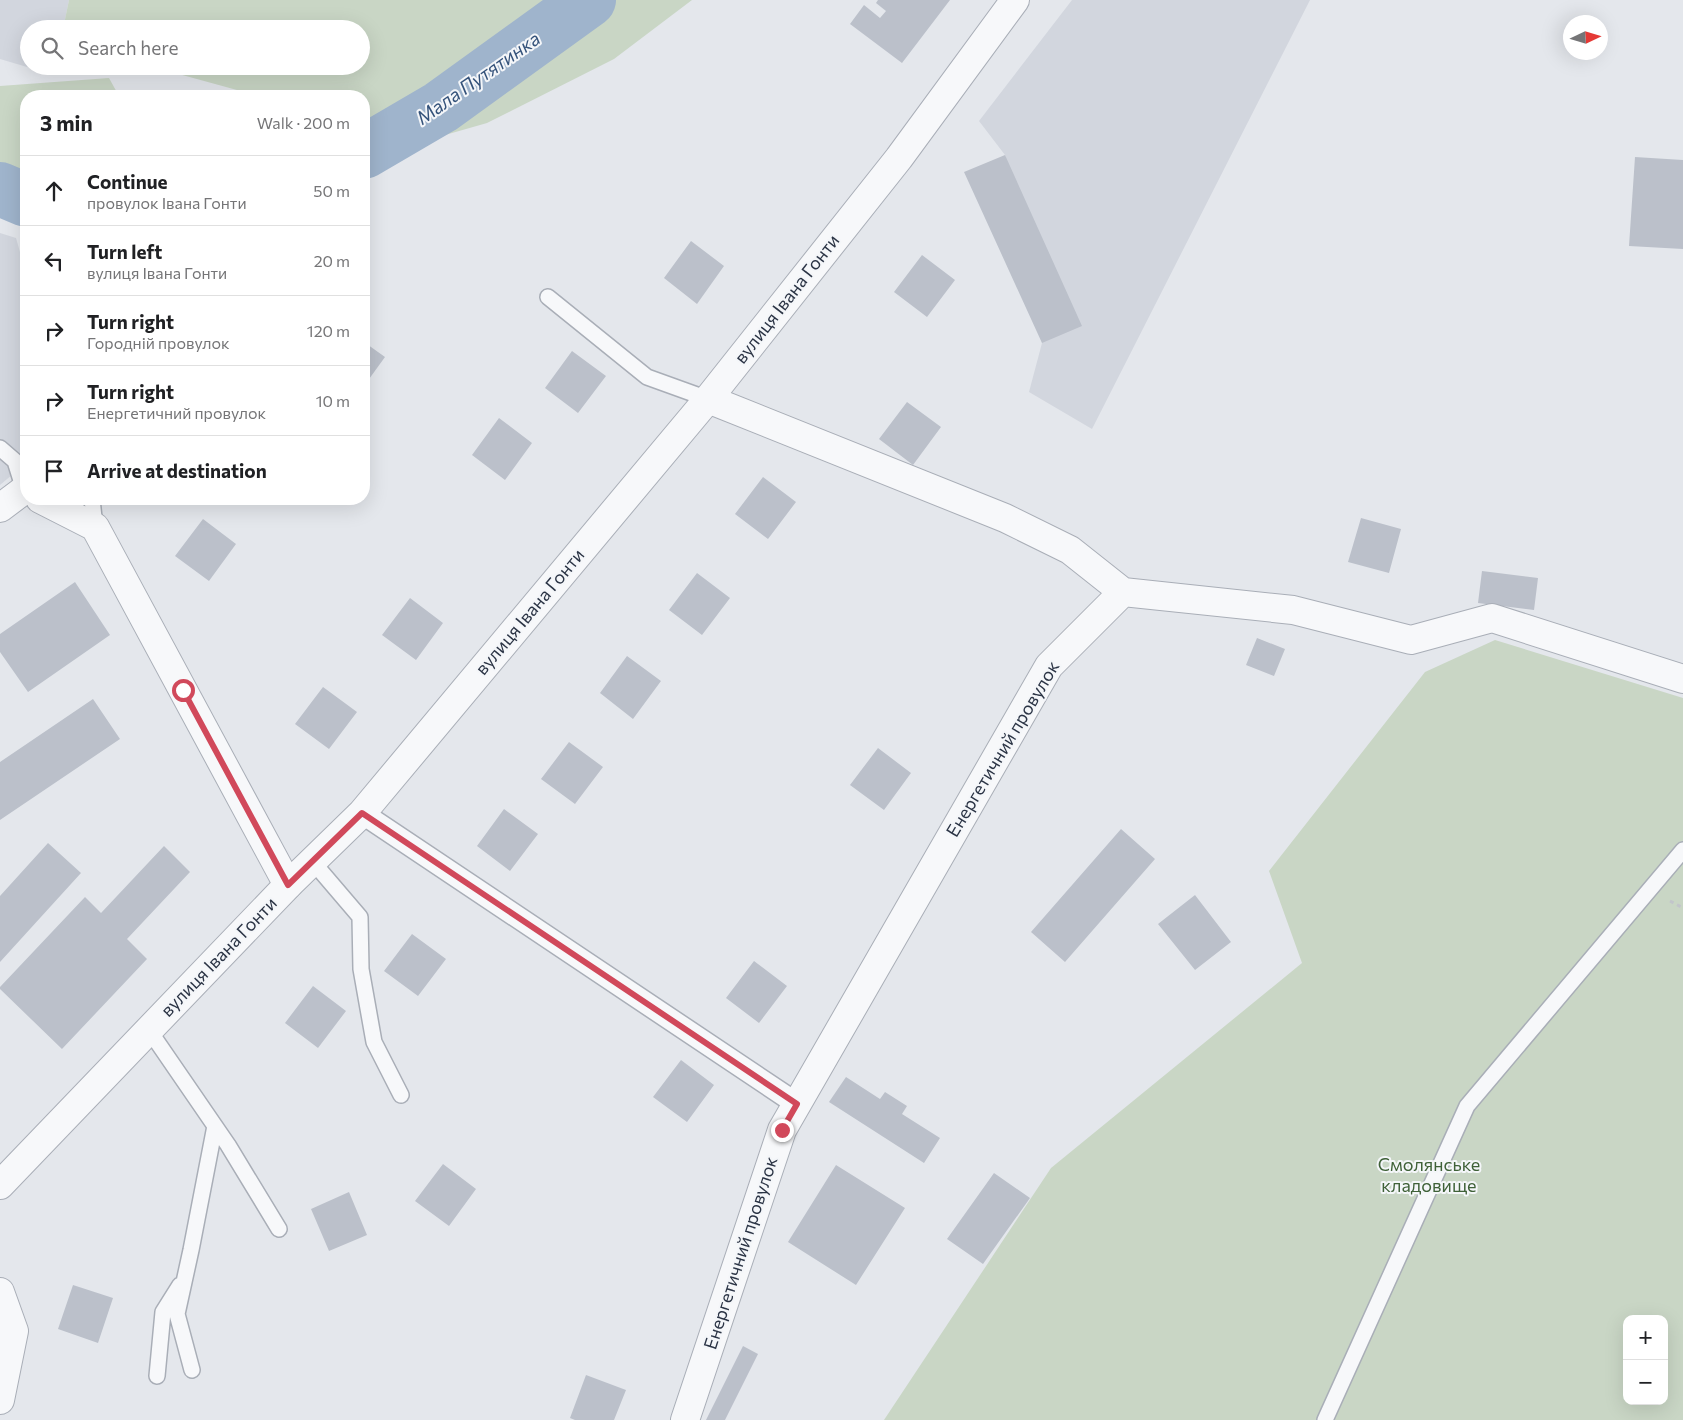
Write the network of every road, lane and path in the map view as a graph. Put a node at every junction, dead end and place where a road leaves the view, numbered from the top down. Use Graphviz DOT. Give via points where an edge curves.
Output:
graph roads {
  1 [pos="1015,0"];
  2 [pos="548,297"];
  3 [pos="708,399"];
  4 [pos="0,448"];
  5 [pos="20,470"];
  6 [pos="20,498"];
  7 [pos="53,505"];
  8 [pos="93,505"];
  9 [pos="0,508"];
  10 [pos="95,527"];
  11 [pos="1122,592"];
  12 [pos="1683,679"];
  13 [pos="362,813"];
  14 [pos="1683,850"];
  15 [pos="313,862"];
  16 [pos="288,885"];
  17 [pos="149,1030"];
  18 [pos="400,1095"];
  19 [pos="797,1104"];
  20 [pos="215,1126"];
  21 [pos="0,1185"];
  22 [pos="279,1229"];
  23 [pos="186,1275"];
  24 [pos="0,1292"];
  25 [pos="192,1370"];
  26 [pos="157,1376"];
  27 [pos="0,1400"];
  28 [pos="685,1420"];
  29 [pos="1325,1420"];
  1 -- 3 [label="street, вулиця Івана Гонти" via="899,158"];
  2 -- 3 [label="lane" via="647,377"];
  3 -- 11 [label="street" via="1005,518 1070,550"];
  3 -- 13 [label="street, вулиця Івана Гонти"];
  4 -- 5 [label="lane" via="16,461"];
  6 -- 9 [label="street"];
  7 -- 10 [label="street"];
  8 -- 10 [label="lane"];
  10 -- 16 [label="street"];
  11 -- 12 [label="street" via="1293,610 1410,640 1492,618"];
  11 -- 19 [label="street, Енергетичний провулок" via="1049,666"];
  13 -- 15 [label="street, вулиця Івана Гонти"];
  13 -- 19 [label="street"];
  14 -- 29 [label="lane" via="1467,1106"];
  15 -- 16 [label="street, вулиця Івана Гонти"];
  15 -- 18 [label="lane" via="360,917 361,969 374,1042"];
  16 -- 17 [label="street, вулиця Івана Гонти"];
  17 -- 20 [label="lane"];
  17 -- 21 [label="street, вулиця Івана Гонти"];
  19 -- 28 [label="street, Енергетичний провулок" via="782,1130"];
  20 -- 22 [label="lane"];
  20 -- 23 [label="lane"];
  23 -- 25 [label="lane" via="177,1314"];
  23 -- 26 [label="lane" via="163,1312"];
  24 -- 27 [label="street" via="14,1331"];
}
